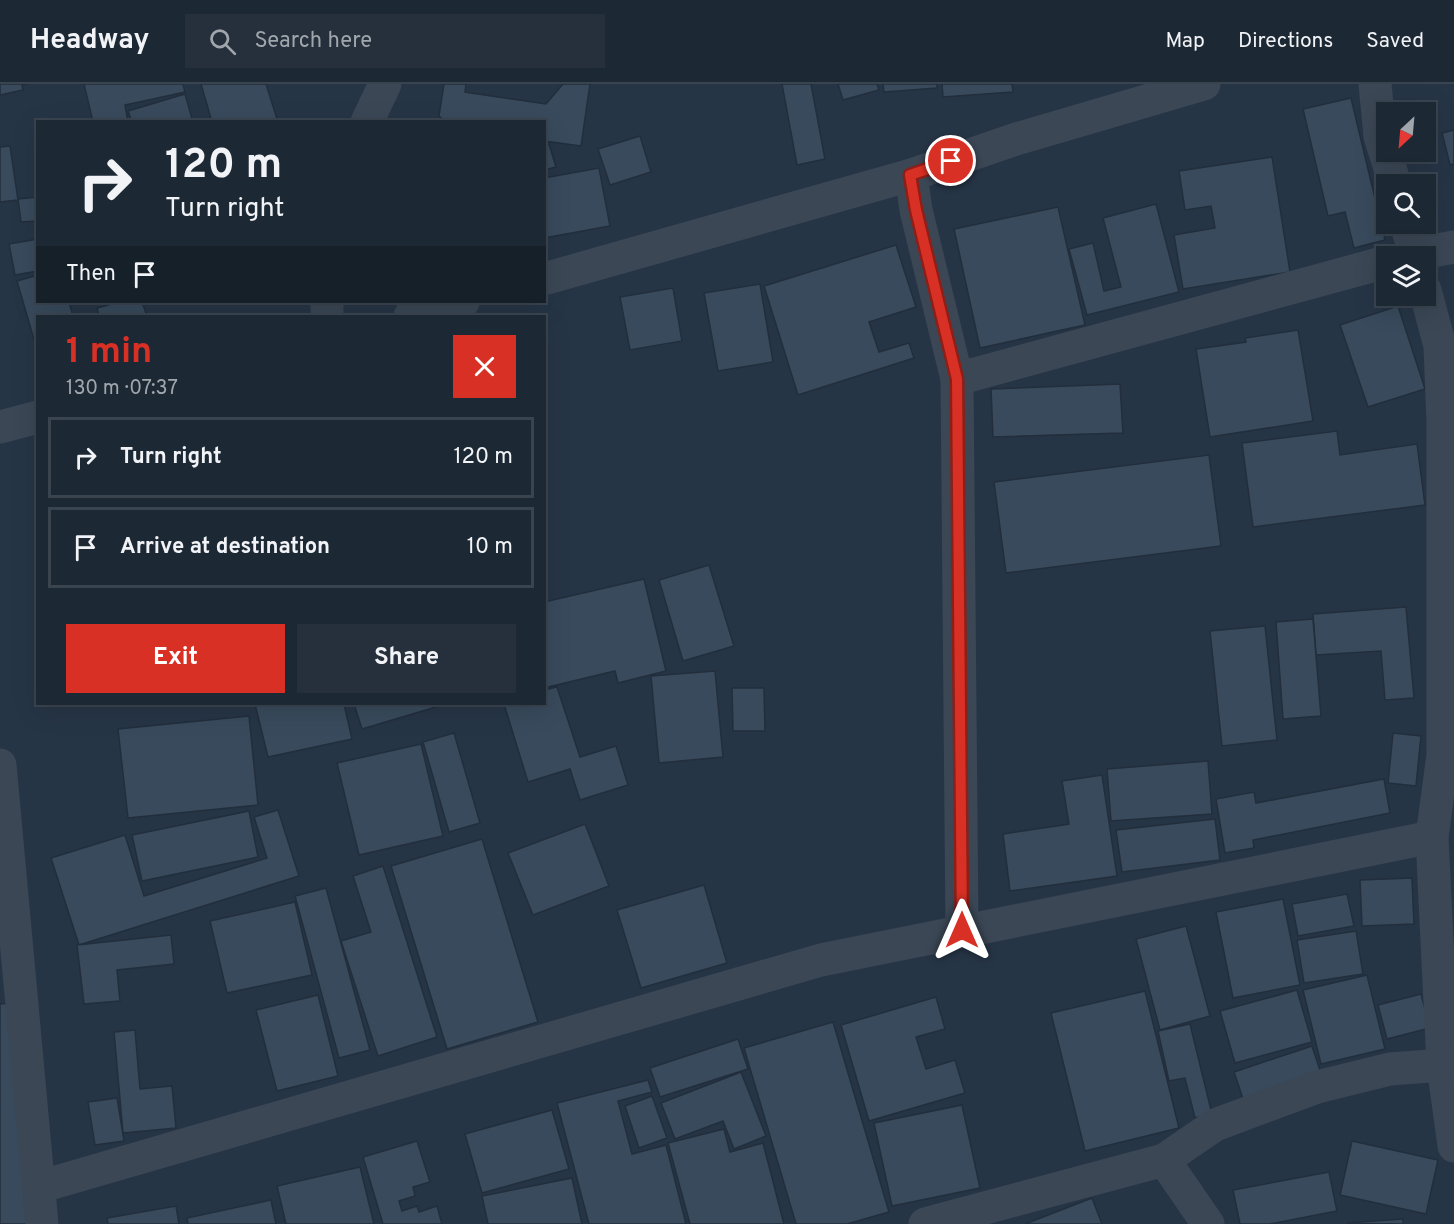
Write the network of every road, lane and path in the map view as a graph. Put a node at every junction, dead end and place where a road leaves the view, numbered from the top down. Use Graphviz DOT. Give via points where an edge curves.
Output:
graph roads {
  1 [pos="385,84"];
  2 [pos="1204,84"];
  3 [pos="1375,84"];
  4 [pos="1170,89"];
  5 [pos="368,120"];
  6 [pos="1392,174"];
  7 [pos="910,175"];
  8 [pos="1454,247"];
  9 [pos="1436,248"];
  10 [pos="1376,259"];
  11 [pos="546,278"];
  12 [pos="459,303"];
  13 [pos="1429,306"];
  14 [pos="414,315"];
  15 [pos="957,379"];
  16 [pos="36,418"];
  17 [pos="0,427"];
  18 [pos="0,765"];
  19 [pos="1432,837"];
  20 [pos="962,930"];
  21 [pos="1449,1063"];
  22 [pos="1454,1146"];
  23 [pos="1164,1160"];
  24 [pos="39,1187"];
  25 [pos="42,1224"];
  26 [pos="925,1224"];
  27 [pos="1208,1224"];
  1 -- 5 [label="street"];
  2 -- 4 [label="street"];
  3 -- 6 [label="street" via="1380,136"];
  4 -- 7 [label="street"];
  7 -- 11 [label="street"];
  7 -- 15 [label="street"];
  8 -- 9 [label="street"];
  10 -- 15 [label="street"];
  12 -- 14 [label="street"];
  13 -- 19 [label="street" via="1440,346 1443,422 1443,755"];
  15 -- 20 [label="street"];
  16 -- 17 [label="street"];
  18 -- 24 [label="street"];
  19 -- 20 [label="street"];
  19 -- 21 [label="street"];
  20 -- 24 [label="street" via="821,960"];
  21 -- 22 [label="street"];
  21 -- 23 [label="street" via="1390,1069 1317,1087 1215,1125"];
  23 -- 26 [label="street"];
  23 -- 27 [label="street"];
  24 -- 25 [label="street"];
}
